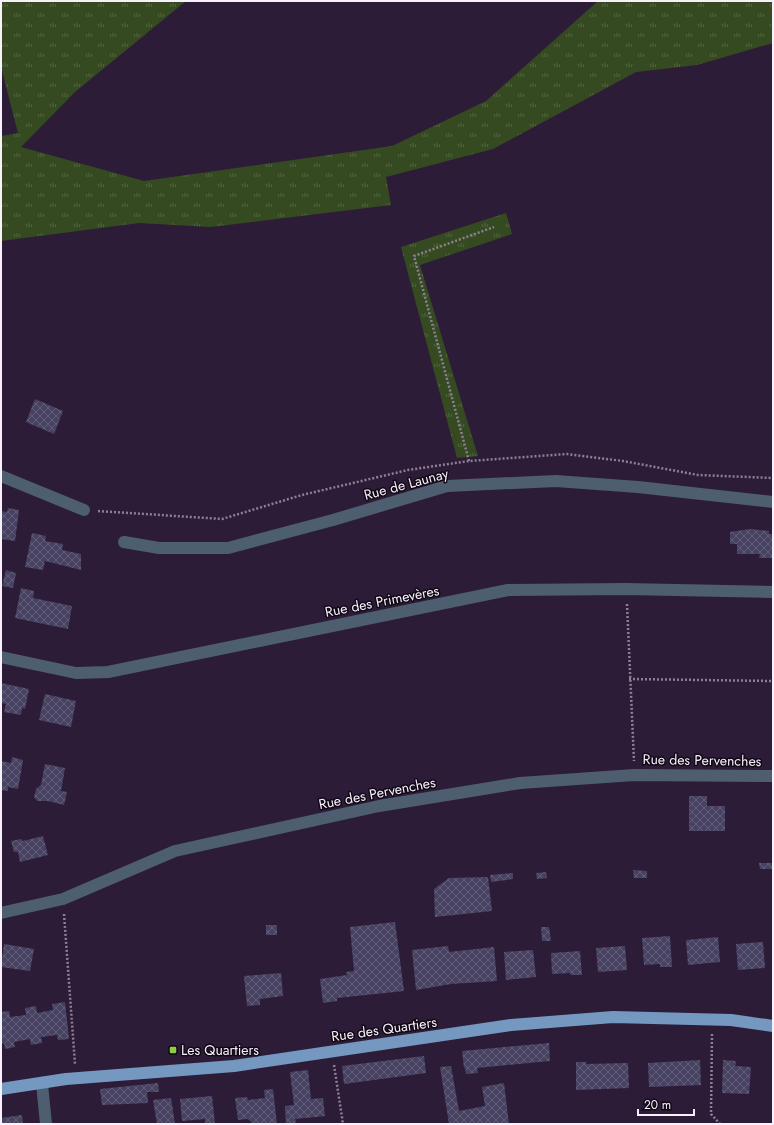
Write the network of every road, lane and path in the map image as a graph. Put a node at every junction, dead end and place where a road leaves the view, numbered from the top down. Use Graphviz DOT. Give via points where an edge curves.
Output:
graph roads {
  1 [pos="494,227"];
  2 [pos="469,461"];
  3 [pos="1,476"];
  4 [pos="773,502"];
  5 [pos="84,510"];
  6 [pos="124,542"];
  7 [pos="626,589"];
  8 [pos="773,592"];
  9 [pos="1,657"];
  10 [pos="629,679"];
  11 [pos="773,681"];
  12 [pos="634,775"];
  13 [pos="773,776"];
  14 [pos="64,899"];
  15 [pos="1,913"];
  16 [pos="712,1020"];
  17 [pos="773,1026"];
  18 [pos="332,1052"];
  19 [pos="76,1079"];
  20 [pos="42,1084"];
  21 [pos="1,1089"];
  22 [pos="46,1124"];
  23 [pos="343,1124"];
  24 [pos="720,1124"];
  1 -- 2 [label="path" via="414,256"];
  3 -- 5 [label="street"];
  4 -- 6 [label="street, Rue de Launay" via="556,481 447,486 228,548 159,548"];
  7 -- 8 [label="street, Rue des Primevères"];
  7 -- 9 [label="street, Rue des Primevères" via="508,590 108,672 76,672"];
  7 -- 10 [label="path"];
  10 -- 11 [label="path"];
  10 -- 12 [label="path"];
  12 -- 13 [label="street, Rue des Pervenches"];
  12 -- 14 [label="street, Rue des Pervenches" via="520,783 371,808 175,851"];
  14 -- 15 [label="street, Rue des Pervenches"];
  14 -- 19 [label="path"];
  16 -- 17 [label="main road, Rue des Quartiers"];
  16 -- 18 [label="main road, Rue des Quartiers" via="613,1017 519,1025"];
  16 -- 24 [label="path" via="711,1114"];
  18 -- 19 [label="main road, Rue des Quartiers" via="234,1066"];
  18 -- 23 [label="path"];
  19 -- 20 [label="main road, Rue des Quartiers"];
  20 -- 21 [label="main road, Rue des Quartiers"];
  20 -- 22 [label="street"];
}
